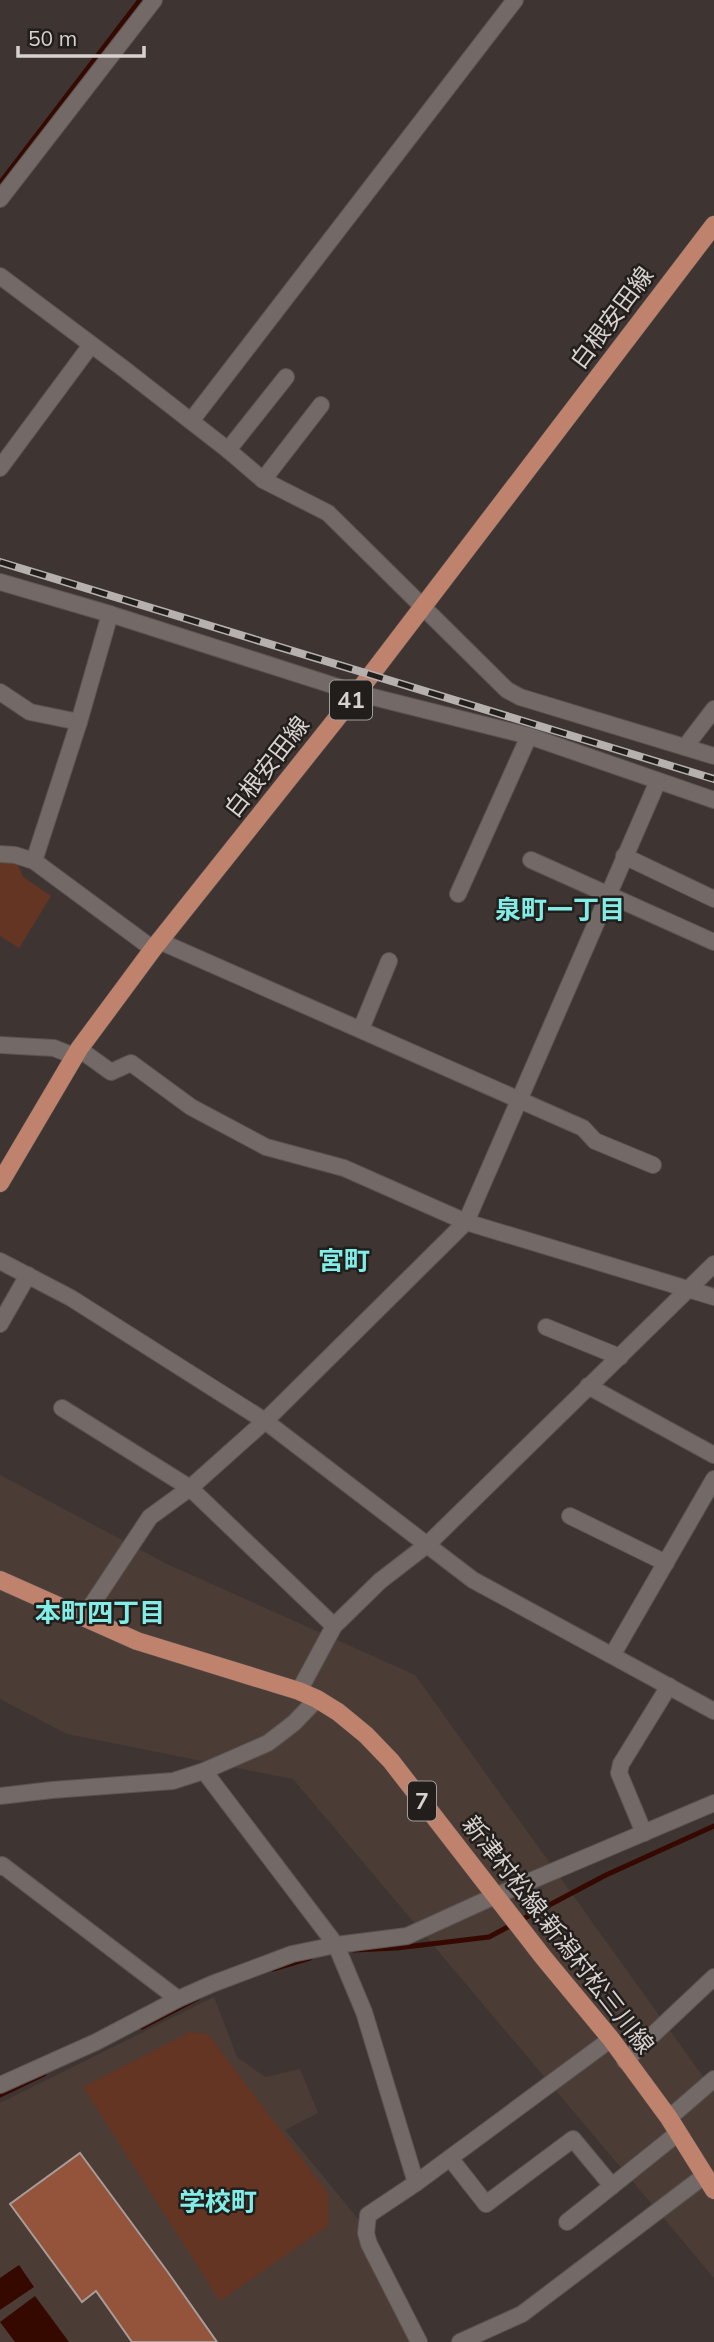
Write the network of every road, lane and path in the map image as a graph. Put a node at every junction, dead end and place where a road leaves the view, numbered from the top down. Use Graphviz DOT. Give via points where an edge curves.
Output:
graph roads {
  1 [pos="153,0"];
  2 [pos="515,0"];
  3 [pos="0,199"];
  4 [pos="714,225"];
  5 [pos="0,276"];
  6 [pos="91,345"];
  7 [pos="286,377"];
  8 [pos="321,405"];
  9 [pos="191,421"];
  10 [pos="228,450"];
  11 [pos="0,468"];
  12 [pos="263,480"];
  13 [pos="0,582"];
  14 [pos="422,605"];
  15 [pos="110,614"];
  16 [pos="0,692"];
  17 [pos="357,693"];
  18 [pos="714,709"];
  19 [pos="79,722"];
  20 [pos="529,736"];
  21 [pos="685,747"];
  22 [pos="714,755"];
  23 [pos="658,781"];
  24 [pos="714,800"];
  25 [pos="0,855"];
  26 [pos="624,856"];
  27 [pos="531,860"];
  28 [pos="34,861"];
  29 [pos="458,894"];
  30 [pos="608,894"];
  31 [pos="714,899"];
  32 [pos="714,942"];
  33 [pos="156,945"];
  34 [pos="389,961"];
  35 [pos="361,1029"];
  36 [pos="0,1045"];
  37 [pos="77,1053"];
  38 [pos="518,1100"];
  39 [pos="653,1165"];
  40 [pos="0,1183"];
  41 [pos="466,1222"];
  42 [pos="0,1261"];
  43 [pos="714,1264"];
  44 [pos="28,1275"];
  45 [pos="687,1289"];
  46 [pos="714,1297"];
  47 [pos="0,1324"];
  48 [pos="546,1327"];
  49 [pos="620,1357"];
  50 [pos="588,1386"];
  51 [pos="62,1408"];
  52 [pos="265,1421"];
  53 [pos="714,1455"];
  54 [pos="714,1479"];
  55 [pos="190,1489"];
  56 [pos="570,1516"];
  57 [pos="428,1544"];
  58 [pos="666,1563"];
  59 [pos="0,1580"];
  60 [pos="83,1618"];
  61 [pos="334,1626"];
  62 [pos="613,1654"];
  63 [pos="669,1686"];
  64 [pos="299,1691"];
  65 [pos="317,1699"];
  66 [pos="714,1711"];
  67 [pos="204,1771"];
  68 [pos="0,1796"];
  69 [pos="714,1803"];
  70 [pos="644,1832"];
  71 [pos="0,1867"];
  72 [pos="495,1896"];
  73 [pos="336,1945"];
  74 [pos="714,1977"];
  75 [pos="178,1999"];
  76 [pos="611,2039"];
  77 [pos="625,2061"];
  78 [pos="714,2079"];
  79 [pos="0,2085"];
  80 [pos="674,2125"];
  81 [pos="450,2158"];
  82 [pos="416,2183"];
  83 [pos="709,2183"];
  84 [pos="611,2186"];
  85 [pos="567,2222"];
  86 [pos="419,2342"];
  87 [pos="460,2342"];
  1 -- 3 [label="street"];
  2 -- 9 [label="street"];
  4 -- 14 [label="main road, 白根安田線 / 41"];
  5 -- 6 [label="street"];
  6 -- 9 [label="street"];
  6 -- 11 [label="street"];
  7 -- 10 [label="street"];
  8 -- 12 [label="street"];
  9 -- 10 [label="street"];
  10 -- 12 [label="street"];
  12 -- 14 [label="street" via="328,513"];
  13 -- 15 [label="street"];
  14 -- 17 [label="main road, 白根安田線 / 41"];
  14 -- 21 [label="street" via="507,690"];
  15 -- 17 [label="street"];
  15 -- 19 [label="street"];
  16 -- 19 [label="street" via="30,712"];
  17 -- 20 [label="street"];
  17 -- 33 [label="main road, 白根安田線 / 41"];
  18 -- 21 [label="street"];
  19 -- 28 [label="street"];
  20 -- 23 [label="street"];
  20 -- 29 [label="street"];
  21 -- 22 [label="street"];
  23 -- 24 [label="street"];
  23 -- 26 [label="street"];
  25 -- 28 [label="street"];
  26 -- 30 [label="street"];
  26 -- 31 [label="street"];
  27 -- 30 [label="street"];
  28 -- 33 [label="street"];
  30 -- 32 [label="street"];
  30 -- 38 [label="street"];
  33 -- 35 [label="street"];
  33 -- 37 [label="main road, 白根安田線 / 41"];
  34 -- 35 [label="street"];
  35 -- 38 [label="street"];
  36 -- 37 [label="street"];
  37 -- 40 [label="main road, 白根安田線 / 41"];
  37 -- 41 [label="street" via="111,1072 131,1063 191,1107 266,1147 344,1168"];
  38 -- 39 [label="street" via="583,1128 595,1141"];
  38 -- 41 [label="street"];
  41 -- 45 [label="street"];
  41 -- 52 [label="street"];
  42 -- 44 [label="street"];
  43 -- 45 [label="street"];
  44 -- 47 [label="street"];
  44 -- 52 [label="street"];
  45 -- 46 [label="street"];
  45 -- 49 [label="street"];
  48 -- 49 [label="street"];
  49 -- 50 [label="street"];
  50 -- 53 [label="street"];
  50 -- 57 [label="street"];
  51 -- 55 [label="street"];
  52 -- 55 [label="street"];
  52 -- 57 [label="street"];
  54 -- 58 [label="street"];
  55 -- 60 [label="street" via="150,1517"];
  55 -- 61 [label="street"];
  56 -- 58 [label="street"];
  57 -- 61 [label="street" via="380,1581"];
  57 -- 62 [label="street" via="474,1580"];
  58 -- 62 [label="street"];
  59 -- 60 [label="main road, 新津村松線;新潟村松三川線 / 7"];
  60 -- 64 [label="main road, 新津村松線;新潟村松三川線 / 7" via="181,1656"];
  61 -- 64 [label="street"];
  62 -- 63 [label="street"];
  63 -- 66 [label="street"];
  63 -- 70 [label="street" via="619,1773"];
  64 -- 65 [label="main road, 新津村松線;新潟村松三川線 / 7"];
  65 -- 67 [label="street" via="268,1743"];
  65 -- 72 [label="main road, 新津村松線;新潟村松三川線 / 7" via="366,1735 391,1761"];
  67 -- 68 [label="street" via="173,1781"];
  67 -- 73 [label="street"];
  69 -- 70 [label="street"];
  70 -- 72 [label="street"];
  71 -- 75 [label="street"];
  72 -- 73 [label="street" via="407,1936"];
  72 -- 76 [label="main road, 新津村松線;新潟村松三川線 / 7"];
  73 -- 75 [label="street" via="292,1954"];
  73 -- 82 [label="street" via="364,2012"];
  74 -- 77 [label="street"];
  75 -- 79 [label="street"];
  76 -- 77 [label="main road, 新津村松線;新潟村松三川線 / 7"];
  76 -- 81 [label="street"];
  77 -- 80 [label="main road, 新津村松線;新潟村松三川線 / 7"];
  78 -- 80 [label="street"];
  80 -- 83 [label="main road, 新津村松線;新潟村松三川線 / 7"];
  80 -- 84 [label="street"];
  81 -- 82 [label="street"];
  81 -- 84 [label="street" via="486,2204 573,2139"];
  82 -- 86 [label="street" via="368,2215 366,2233"];
  83 -- 87 [label="street" via="522,2314"];
  84 -- 85 [label="street"];
}
